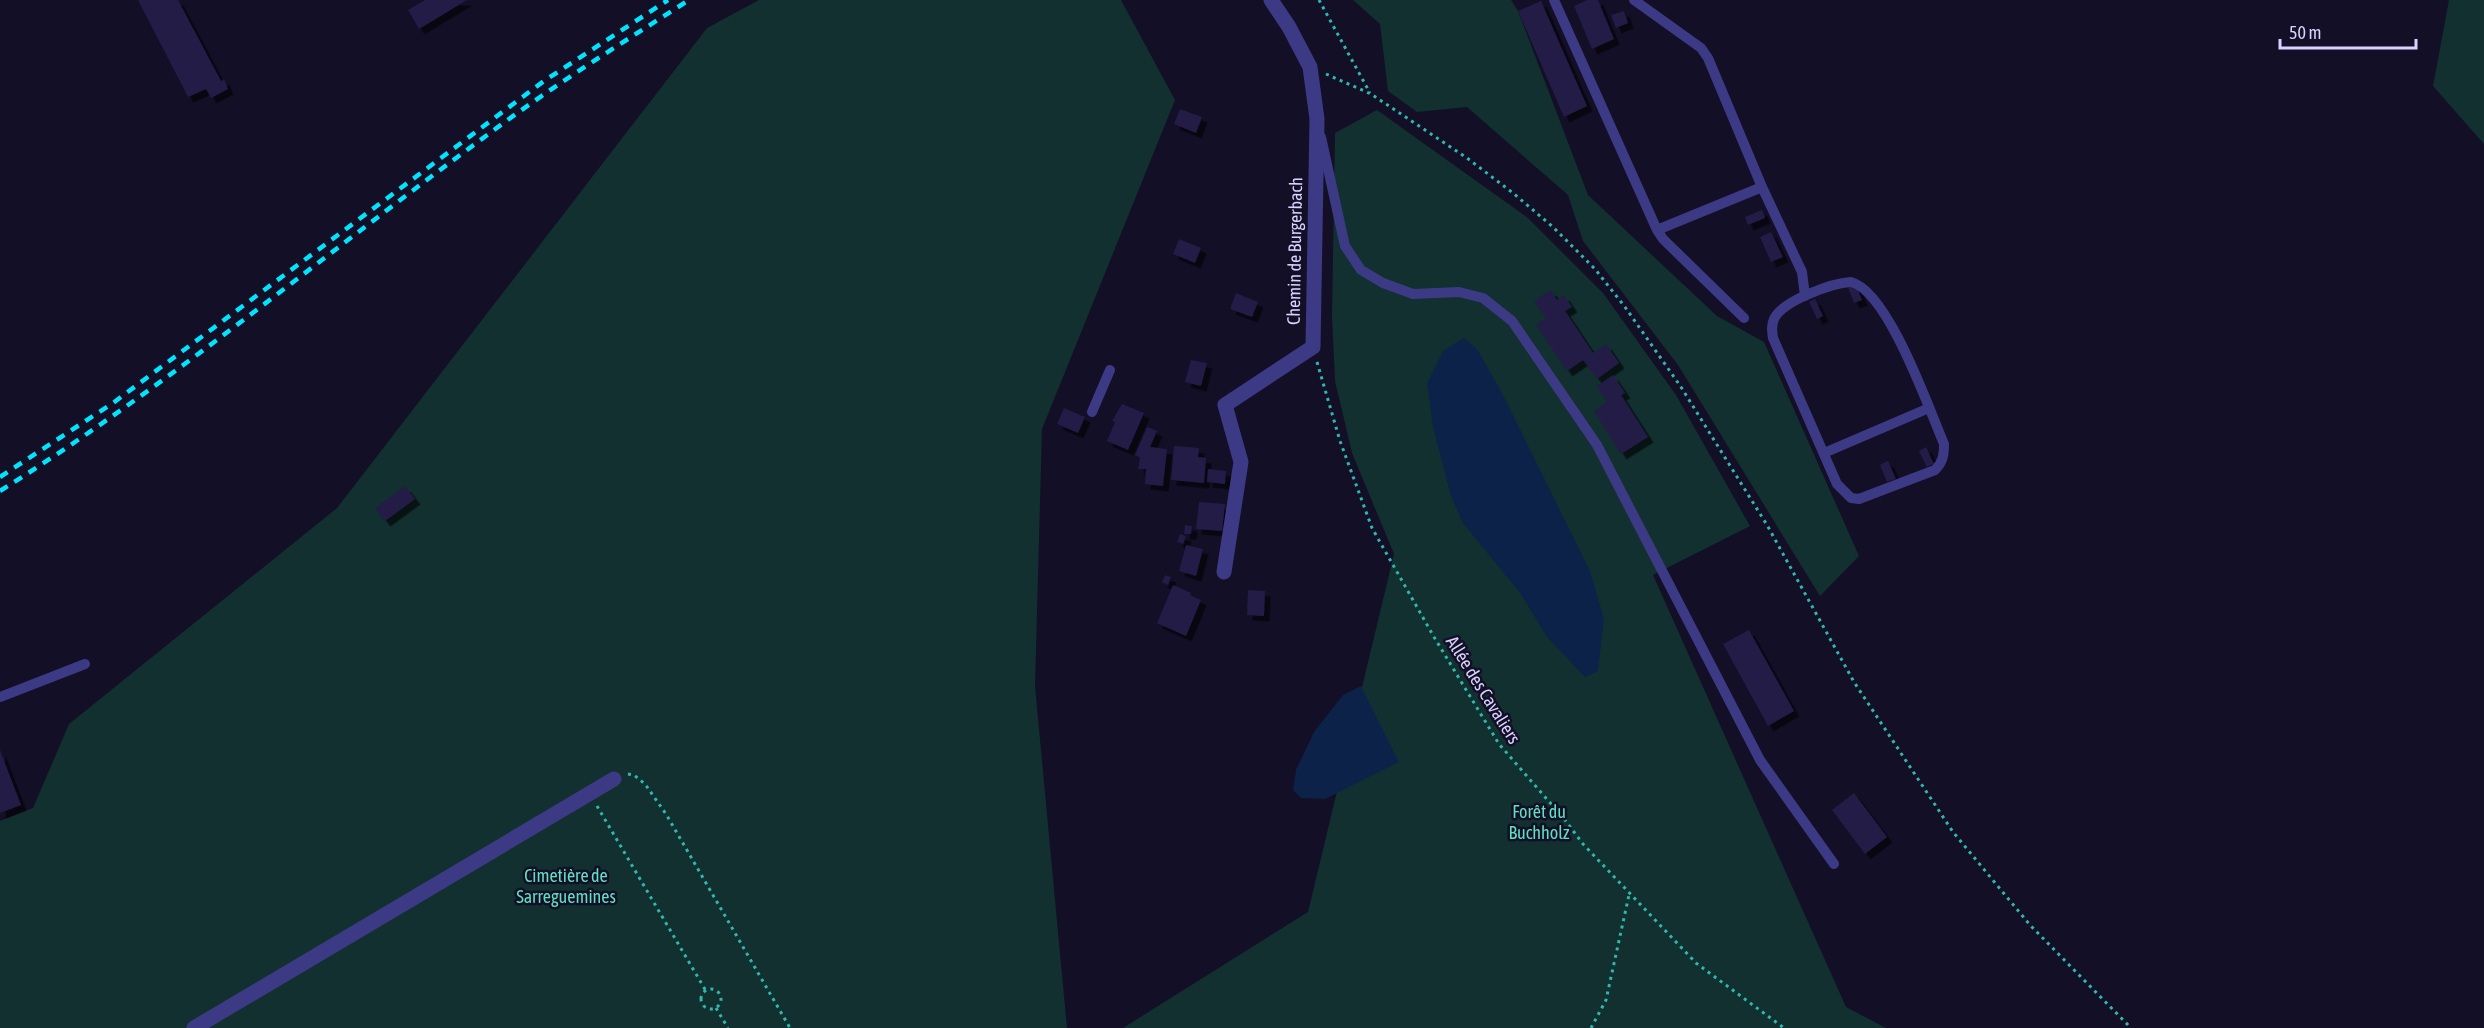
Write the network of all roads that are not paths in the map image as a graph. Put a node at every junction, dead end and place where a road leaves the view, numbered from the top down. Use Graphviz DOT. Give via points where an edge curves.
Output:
graph roads {
  1 [pos="1271,0"];
  2 [pos="1554,0"];
  3 [pos="1634,0"];
  4 [pos="1317,119"];
  5 [pos="1762,188"];
  6 [pos="1657,230"];
  7 [pos="1805,296"];
  8 [pos="1744,318"];
  9 [pos="1110,370"];
  10 [pos="1929,408"];
  11 [pos="1092,412"];
  12 [pos="1824,453"];
  13 [pos="1224,572"];
  14 [pos="85,664"];
  15 [pos="0,697"];
  16 [pos="614,779"];
  17 [pos="1834,864"];
  18 [pos="194,1028"];
  1 -- 4 [label="street, Chemin de Burgerbach" via="1310,67"];
  2 -- 6 [label="lane"];
  3 -- 5 [label="lane" via="1701,48 1708,58"];
  4 -- 13 [label="street, Chemin de Burgerbach" via="1313,347 1225,405 1241,462"];
  4 -- 17 [label="lane" via="1346,246 1361,270 1413,294 1459,292 1483,298 1512,321 1597,445 1761,760"];
  5 -- 6 [label="lane"];
  5 -- 7 [label="lane" via="1802,272"];
  6 -- 8 [label="lane"];
  7 -- 10 [label="lane" via="1838,283 1857,284 1893,325"];
  7 -- 12 [label="lane" via="1774,316 1771,328"];
  9 -- 11 [label="lane"];
  10 -- 12 [label="lane"];
  10 -- 12 [label="lane" via="1944,444 1941,464 1935,470 1859,499 1851,498 1837,483"];
  14 -- 15 [label="lane"];
  16 -- 18 [label="street"];
}
